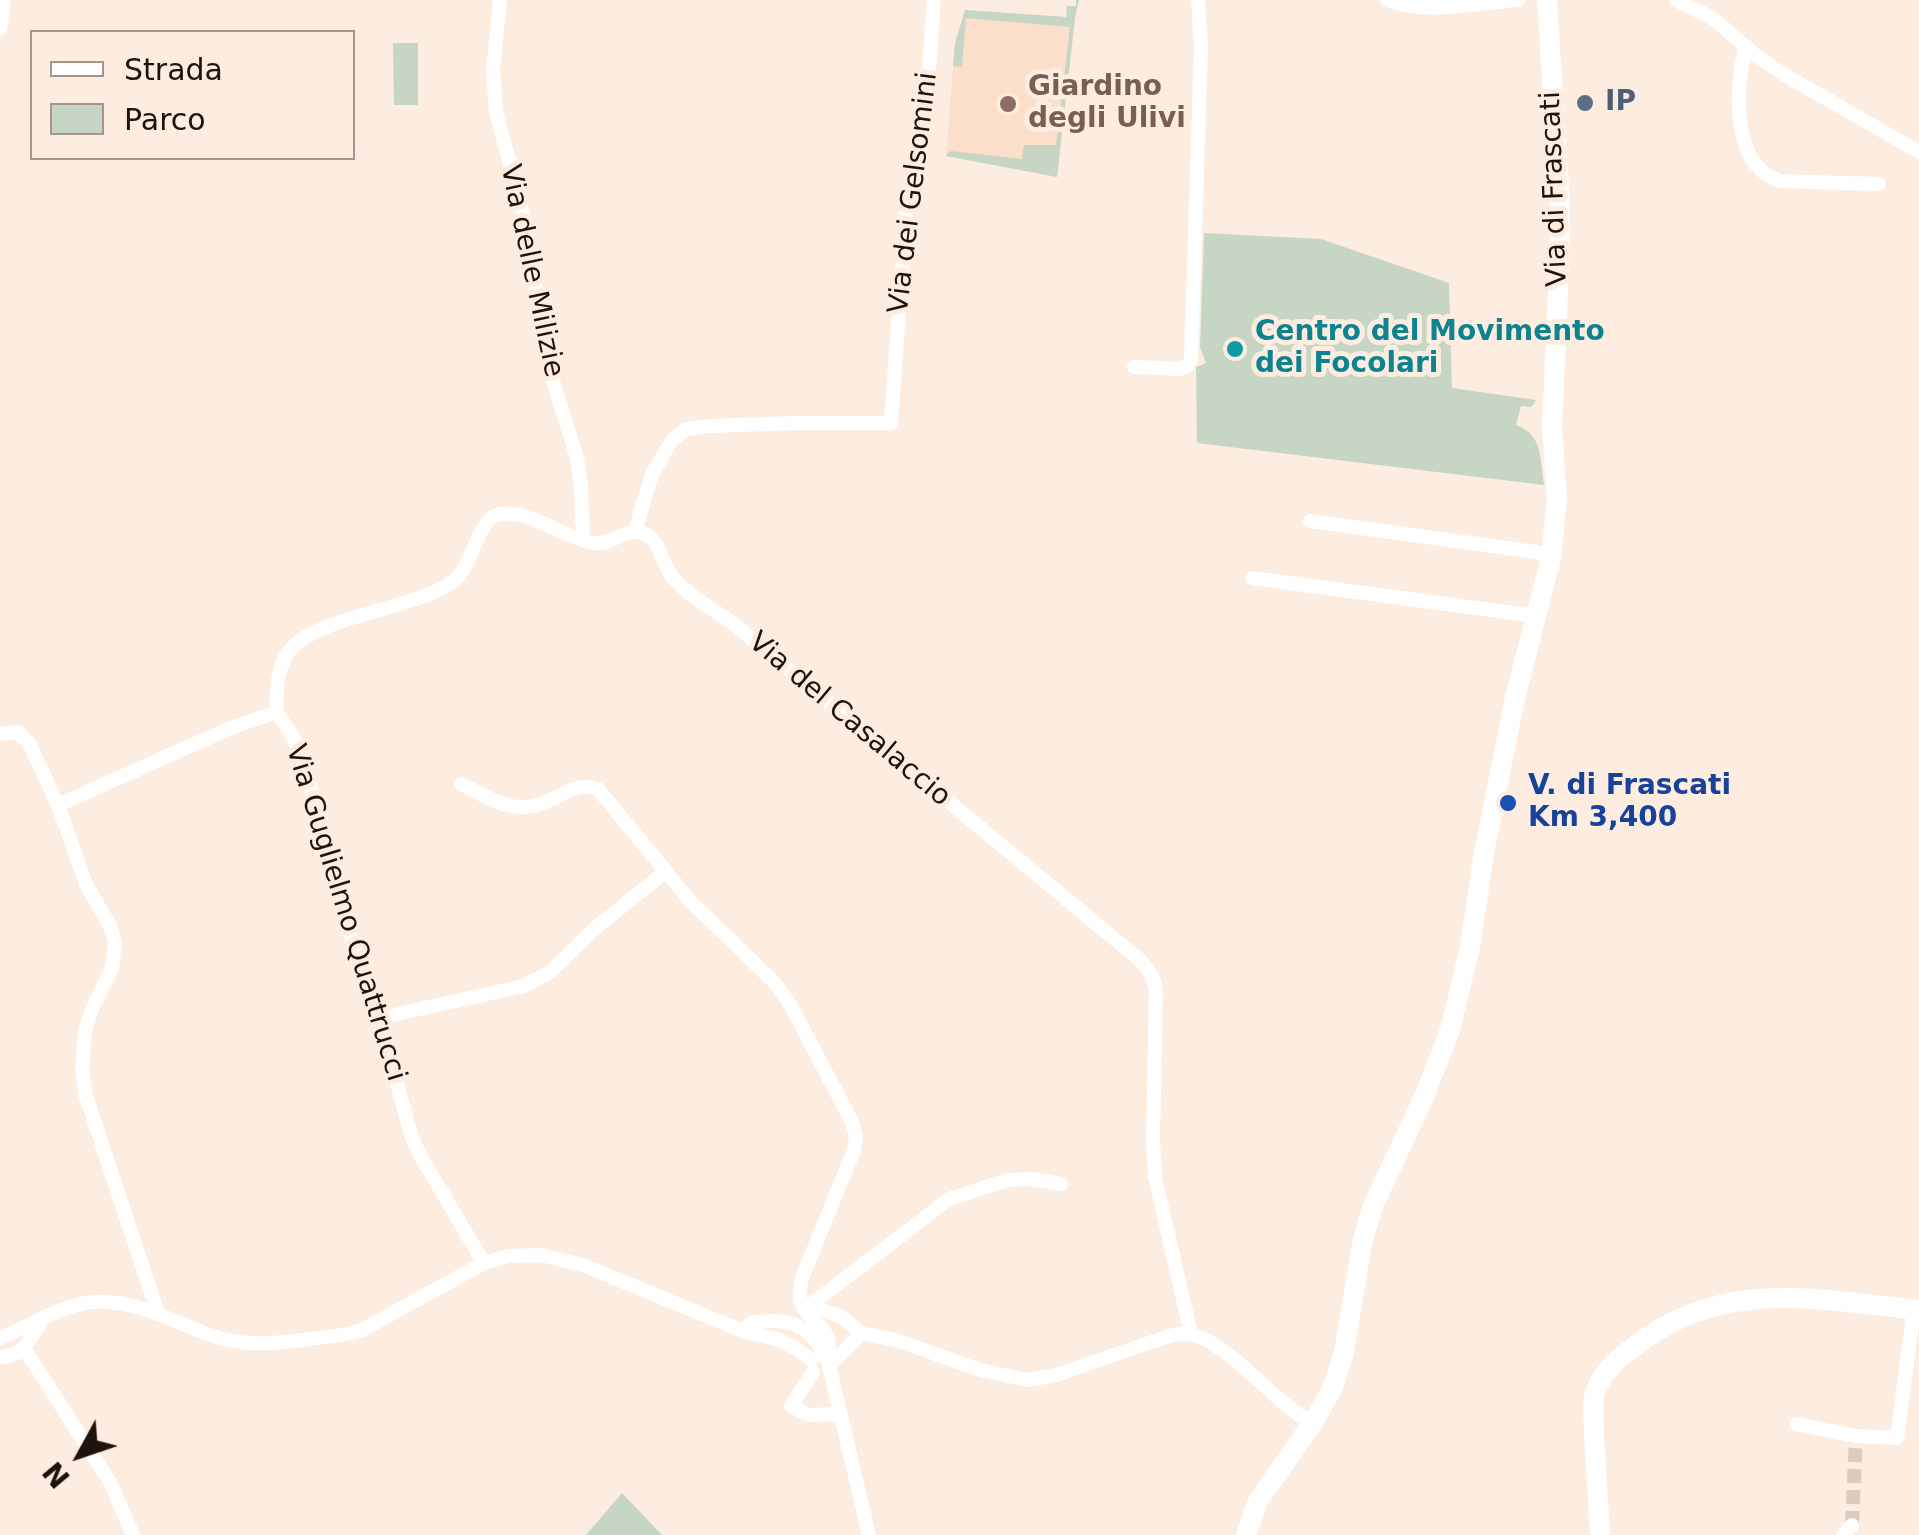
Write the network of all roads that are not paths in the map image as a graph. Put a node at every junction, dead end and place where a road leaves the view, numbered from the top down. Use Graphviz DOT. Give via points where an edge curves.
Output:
graph roads {
  1 [pos="4,0"];
  2 [pos="500,0"];
  3 [pos="934,0"];
  4 [pos="1198,0"];
  5 [pos="1387,0"];
  6 [pos="1518,0"];
  7 [pos="1548,0"];
  8 [pos="1676,0"];
  9 [pos="0,29"];
  10 [pos="1746,46"];
  11 [pos="1919,152"];
  12 [pos="1879,184"];
  13 [pos="1134,367"];
  14 [pos="1310,521"];
  15 [pos="635,532"];
  16 [pos="583,540"];
  17 [pos="1551,558"];
  18 [pos="1252,578"];
  19 [pos="1536,616"];
  20 [pos="276,712"];
  21 [pos="0,734"];
  22 [pos="461,784"];
  23 [pos="58,805"];
  24 [pos="666,871"];
  25 [pos="380,1018"];
  26 [pos="1061,1184"];
  27 [pos="484,1263"];
  28 [pos="805,1302"];
  29 [pos="1917,1310"];
  30 [pos="158,1313"];
  31 [pos="41,1321"];
  32 [pos="862,1333"];
  33 [pos="1191,1334"];
  34 [pos="0,1338"];
  35 [pos="24,1348"];
  36 [pos="845,1350"];
  37 [pos="0,1357"];
  38 [pos="822,1362"];
  39 [pos="839,1414"];
  40 [pos="1312,1424"];
  41 [pos="1796,1424"];
  42 [pos="133,1535"];
  43 [pos="869,1535"];
  44 [pos="1246,1535"];
  45 [pos="1600,1535"];
  1 -- 9 [label="street"];
  2 -- 16 [label="street, Via delle Milizie" via="495,106 530,238 544,352 577,458"];
  3 -- 15 [label="street, Via dei Gelsomini" via="923,133 906,213 891,423 686,429 649,480"];
  4 -- 13 [label="street" via="1191,358 1182,368"];
  5 -- 6 [label="street" via="1424,8"];
  7 -- 17 [label="main road, Via di Frascati" via="1560,247"];
  8 -- 10 [label="street" via="1714,18"];
  10 -- 11 [label="street"];
  10 -- 12 [label="street" via="1740,121 1760,170 1780,182"];
  14 -- 17 [label="street"];
  15 -- 16 [label="street" via="601,544"];
  15 -- 33 [label="street, Via del Casalaccio" via="654,542 675,580 1150,971 1156,992 1155,1177"];
  16 -- 20 [label="street" via="517,515 492,517 451,583 295,644 282,664"];
  17 -- 19 [label="main road, Via di Frascati"];
  18 -- 19 [label="street"];
  19 -- 40 [label="main road, Via di Frascati" via="1458,1004 1432,1079 1372,1208 1342,1362"];
  20 -- 23 [label="street, Via Guglielmo Quattrucci"];
  20 -- 25 [label="street, Via Guglielmo Quattrucci" via="302,756 315,834"];
  21 -- 23 [label="street" via="26,738"];
  22 -- 24 [label="street" via="520,808 591,786"];
  23 -- 30 [label="street" via="115,942 112,968 86,1026 82,1078"];
  24 -- 25 [label="street" via="541,978"];
  24 -- 28 [label="street" via="779,987 854,1126 854,1150 802,1278"];
  25 -- 27 [label="street, Via Guglielmo Quattrucci" via="414,1143"];
  26 -- 28 [label="street" via="1008,1180 949,1199"];
  27 -- 30 [label="street" via="349,1334 246,1344"];
  27 -- 38 [label="street" via="526,1255 561,1259 747,1328 790,1322 803,1329"];
  28 -- 32 [label="street"];
  28 -- 36 [label="street" via="836,1331"];
  28 -- 38 [label="street" via="830,1347"];
  29 -- 41 [label="street" via="1897,1438"];
  29 -- 45 [label="main road" via="1756,1298 1709,1308 1647,1336 1608,1370 1593,1399"];
  30 -- 31 [label="street" via="94,1302"];
  31 -- 34 [label="street"];
  31 -- 35 [label="street"];
  32 -- 33 [label="street" via="1028,1380"];
  32 -- 36 [label="street"];
  33 -- 40 [label="street" via="1213,1344"];
  35 -- 37 [label="street"];
  35 -- 42 [label="street" via="110,1482"];
  36 -- 38 [label="street"];
  38 -- 39 [label="street"];
  38 -- 39 [label="street" via="791,1406 809,1415"];
  39 -- 43 [label="street"];
  40 -- 44 [label="main road, Via di Frascati" via="1258,1501"];
}
